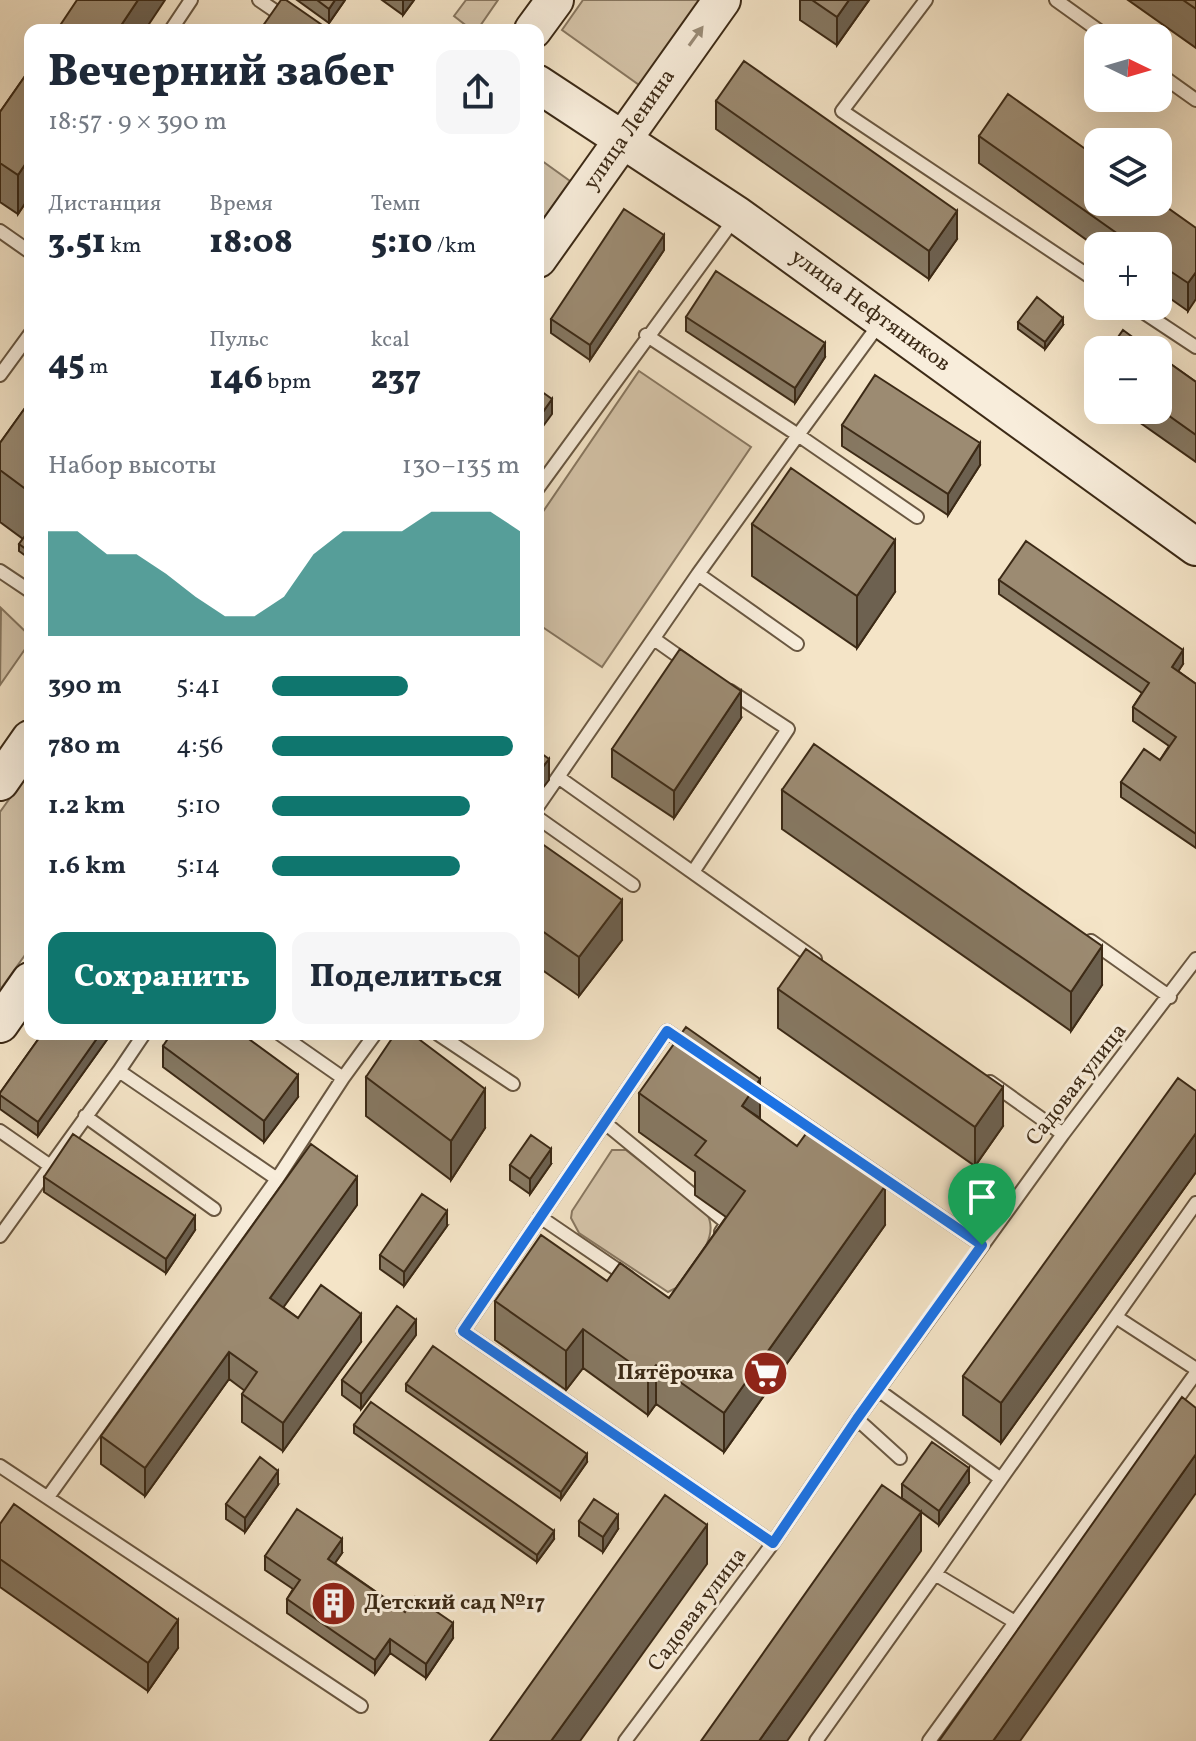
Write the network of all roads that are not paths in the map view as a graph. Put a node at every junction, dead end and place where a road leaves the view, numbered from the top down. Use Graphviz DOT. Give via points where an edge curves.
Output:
graph roads {
  1 [pos="191,0"];
  2 [pos="259,0"];
  3 [pos="555,0"];
  4 [pos="722,0"];
  5 [pos="926,0"];
  6 [pos="1056,0"];
  7 [pos="175,24"];
  8 [pos="294,24"];
  9 [pos="537,24"];
  10 [pos="1089,24"];
  11 [pos="1172,83"];
  12 [pos="544,88"];
  13 [pos="1196,100"];
  14 [pos="623,138"];
  15 [pos="737,215"];
  16 [pos="0,231"];
  17 [pos="24,248"];
  18 [pos="544,250"];
  19 [pos="1084,273"];
  20 [pos="881,320"];
  21 [pos="1155,320"];
  22 [pos="646,335"];
  23 [pos="24,342"];
  24 [pos="1196,347"];
  25 [pos="0,375"];
  26 [pos="798,435"];
  27 [pos="544,480"];
  28 [pos="917,517"];
  29 [pos="1196,547"];
  30 [pos="0,571"];
  31 [pos="698,574"];
  32 [pos="24,587"];
  33 [pos="654,639"];
  34 [pos="797,644"];
  35 [pos="702,672"];
  36 [pos="715,680"];
  37 [pos="24,748"];
  38 [pos="558,777"];
  39 [pos="0,782"];
  40 [pos="544,797"];
  41 [pos="544,822"];
  42 [pos="693,872"];
  43 [pos="633,885"];
  44 [pos="1081,934"];
  45 [pos="1196,959"];
  46 [pos="821,962"];
  47 [pos="24,990"];
  48 [pos="1170,997"];
  49 [pos="0,1024"];
  50 [pos="140,1040"];
  51 [pos="289,1040"];
  52 [pos="371,1040"];
  53 [pos="447,1040"];
  54 [pos="704,1056"];
  55 [pos="119,1071"];
  56 [pos="974,1071"];
  57 [pos="729,1073"];
  58 [pos="343,1078"];
  59 [pos="513,1084"];
  60 [pos="85,1116"];
  61 [pos="605,1123"];
  62 [pos="0,1131"];
  63 [pos="1063,1134"];
  64 [pos="49,1165"];
  65 [pos="277,1179"];
  66 [pos="1196,1203"];
  67 [pos="214,1209"];
  68 [pos="540,1217"];
  69 [pos="0,1236"];
  70 [pos="982,1245"];
  71 [pos="711,1247"];
  72 [pos="645,1289"];
  73 [pos="1116,1317"];
  74 [pos="1196,1371"];
  75 [pos="878,1390"];
  76 [pos="857,1419"];
  77 [pos="900,1458"];
  78 [pos="0,1466"];
  79 [pos="1001,1479"];
  80 [pos="48,1497"];
  81 [pos="773,1543"];
  82 [pos="935,1574"];
  83 [pos="1015,1622"];
  84 [pos="361,1706"];
  85 [pos="625,1741"];
  86 [pos="816,1741"];
  87 [pos="929,1741"];
  1 -- 7 [label="lane"];
  2 -- 8 [label="lane"];
  3 -- 9 [label="main road"];
  14 -- 4 [label="main road, улица Ленина, one-way"];
  5 -- 19 [label="lane" via="842,111"];
  6 -- 10 [label="lane"];
  11 -- 13 [label="lane"];
  12 -- 14 [label="main road, улица Нефтяников"];
  14 -- 15 [label="main road, улица Нефтяников"];
  14 -- 18 [label="main road, улица Ленина"];
  15 -- 20 [label="main road, улица Нефтяников"];
  15 -- 22 [label="lane"];
  16 -- 17 [label="lane"];
  20 -- 26 [label="lane"];
  20 -- 29 [label="main road, улица Нефтяников"];
  21 -- 24 [label="lane"];
  22 -- 26 [label="lane"];
  22 -- 27 [label="lane"];
  23 -- 25 [label="lane"];
  26 -- 28 [label="lane"];
  26 -- 31 [label="lane"];
  30 -- 32 [label="lane"];
  31 -- 33 [label="lane"];
  31 -- 34 [label="lane"];
  33 -- 35 [label="lane"];
  33 -- 38 [label="lane"];
  36 -- 42 [label="lane" via="788,729"];
  37 -- 39 [label="main road"];
  38 -- 40 [label="lane"];
  38 -- 42 [label="lane"];
  41 -- 43 [label="lane"];
  42 -- 46 [label="lane"];
  44 -- 48 [label="lane"];
  45 -- 48 [label="lane, Садовая улица"];
  47 -- 49 [label="main road"];
  48 -- 63 [label="lane, Садовая улица"];
  50 -- 55 [label="lane"];
  51 -- 58 [label="lane"];
  52 -- 58 [label="lane"];
  53 -- 59 [label="lane"];
  54 -- 61 [label="lane" via="667,1031"];
  55 -- 60 [label="lane"];
  55 -- 65 [label="lane"];
  56 -- 63 [label="lane"];
  57 -- 70 [label="lane"];
  58 -- 65 [label="lane"];
  60 -- 64 [label="lane"];
  60 -- 67 [label="lane"];
  61 -- 68 [label="lane"];
  61 -- 71 [label="lane" via="727,1223"];
  62 -- 64 [label="lane"];
  63 -- 70 [label="lane, Садовая улица"];
  64 -- 69 [label="lane"];
  65 -- 80 [label="lane"];
  66 -- 73 [label="lane"];
  68 -- 72 [label="lane"];
  68 -- 81 [label="lane" via="463,1331"];
  70 -- 75 [label="lane, Садовая улица"];
  73 -- 74 [label="lane"];
  73 -- 79 [label="lane"];
  74 -- 83 [label="lane"];
  75 -- 76 [label="lane, Садовая улица"];
  75 -- 79 [label="lane"];
  76 -- 77 [label="lane"];
  76 -- 81 [label="lane, Садовая улица"];
  78 -- 80 [label="lane"];
  79 -- 82 [label="lane"];
  80 -- 84 [label="lane"];
  81 -- 85 [label="lane, Садовая улица"];
  82 -- 83 [label="lane"];
  82 -- 86 [label="lane"];
  83 -- 87 [label="lane"];
}
